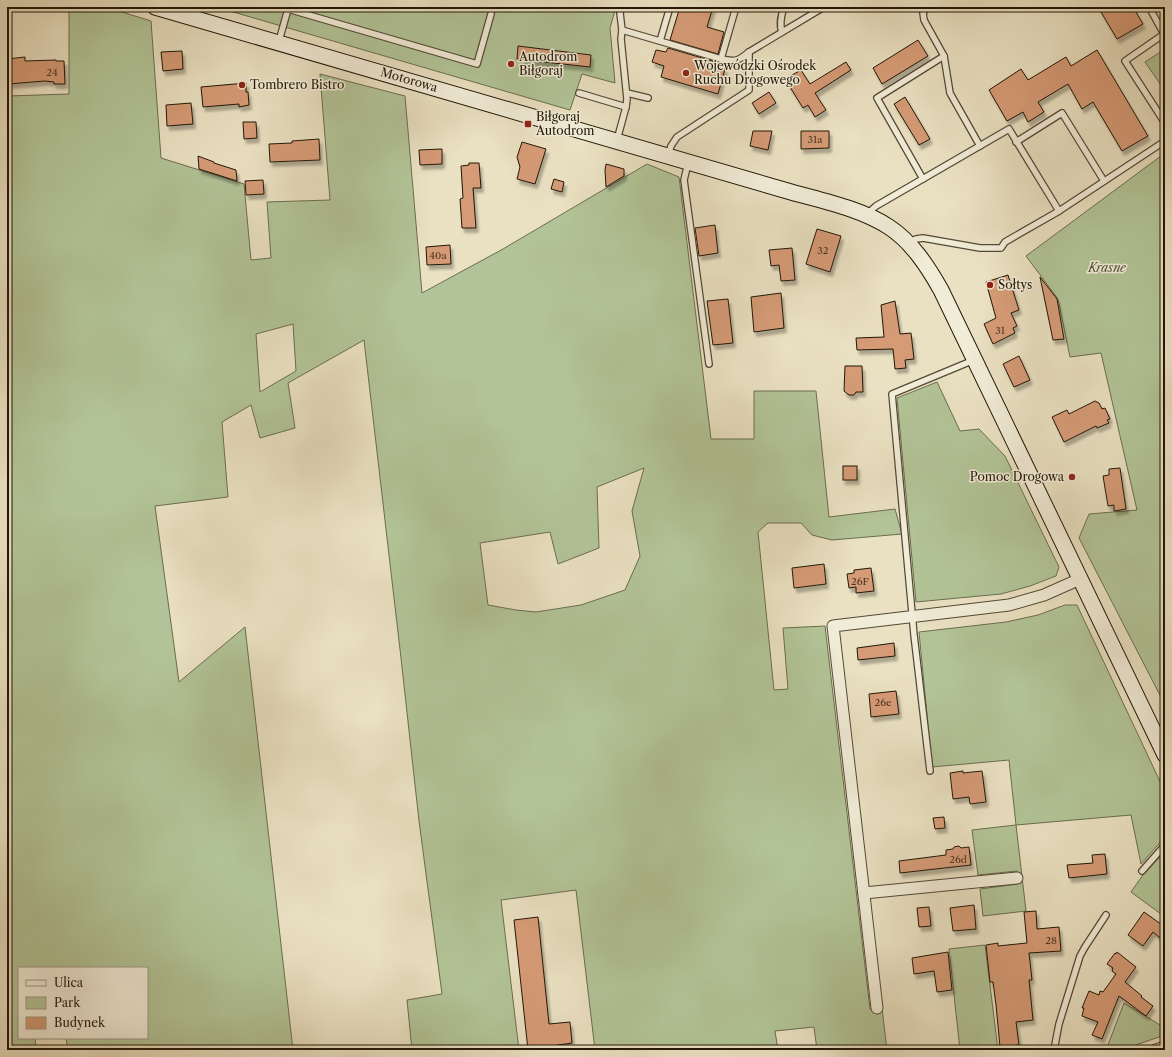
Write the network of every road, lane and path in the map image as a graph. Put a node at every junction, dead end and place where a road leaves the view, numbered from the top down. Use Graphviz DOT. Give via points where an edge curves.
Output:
graph roads {
  1 [pos="155,7"];
  2 [pos="281,7"];
  3 [pos="622,7"];
  4 [pos="670,7"];
  5 [pos="736,7"];
  6 [pos="784,7"];
  7 [pos="824,7"];
  8 [pos="927,7"];
  9 [pos="1149,7"];
  10 [pos="288,9"];
  11 [pos="491,14"];
  12 [pos="622,30"];
  13 [pos="782,32"];
  14 [pos="660,41"];
  15 [pos="278,43"];
  16 [pos="749,52"];
  17 [pos="944,56"];
  18 [pos="721,59"];
  19 [pos="579,93"];
  20 [pos="627,93"];
  21 [pos="648,98"];
  22 [pos="626,107"];
  23 [pos="1165,123"];
  24 [pos="617,140"];
  25 [pos="1165,141"];
  26 [pos="1016,142"];
  27 [pos="980,146"];
  28 [pos="665,154"];
  29 [pos="688,161"];
  30 [pos="923,179"];
  31 [pos="1104,181"];
  32 [pos="1059,211"];
  33 [pos="866,215"];
  34 [pos="908,243"];
  35 [pos="974,360"];
  36 [pos="709,364"];
  37 [pos="1080,579"];
  38 [pos="912,617"];
  39 [pos="1165,755"];
  40 [pos="930,771"];
  41 [pos="1165,845"];
  42 [pos="1142,871"];
  43 [pos="1017,878"];
  44 [pos="864,893"];
  45 [pos="1106,915"];
  46 [pos="877,1008"];
  47 [pos="1165,1047"];
  48 [pos="1054,1050"];
  49 [pos="1156,1050"];
  1 -- 15 [label="street, Motorowa"];
  2 -- 10 [label="lane"];
  3 -- 12 [label="lane"];
  4 -- 14 [label="lane"];
  5 -- 18 [label="lane"];
  6 -- 13 [label="lane" via="780,28"];
  7 -- 13 [label="lane"];
  8 -- 17 [label="lane" via="923,13 924,20"];
  9 -- 23 [label="lane" via="1164,34 1126,61"];
  10 -- 11 [label="lane" via="477,64"];
  10 -- 15 [label="lane"];
  12 -- 14 [label="lane"];
  12 -- 20 [label="lane" via="620,40"];
  13 -- 16 [label="lane"];
  14 -- 18 [label="lane"];
  15 -- 24 [label="street, Motorowa"];
  16 -- 18 [label="lane" via="733,62"];
  16 -- 28 [label="lane" via="749,90 677,137"];
  17 -- 27 [label="lane" via="950,93"];
  17 -- 30 [label="lane" via="877,98"];
  19 -- 22 [label="lane"];
  20 -- 21 [label="lane"];
  20 -- 22 [label="lane"];
  22 -- 24 [label="lane"];
  24 -- 28 [label="street, Motorowa"];
  25 -- 31 [label="lane"];
  26 -- 27 [label="lane" via="1009,129"];
  26 -- 31 [label="lane" via="1062,113"];
  26 -- 32 [label="lane"];
  27 -- 30 [label="lane"];
  28 -- 29 [label="street, Motorowa"];
  29 -- 33 [label="street, Motorowa"];
  29 -- 36 [label="lane" via="684,180"];
  30 -- 33 [label="lane" via="876,206"];
  31 -- 32 [label="lane"];
  32 -- 34 [label="lane" via="1005,242 1001,248 980,248 923,238"];
  33 -- 34 [label="street, Motorowa" via="890,228"];
  34 -- 35 [label="street, Motorowa" via="932,274"];
  35 -- 37 [label="street, Motorowa"];
  35 -- 38 [label="lane" via="892,394"];
  37 -- 38 [label="street" via="1044,595 1009,605"];
  37 -- 39 [label="street, Motorowa"];
  38 -- 40 [label="lane"];
  38 -- 44 [label="street" via="833,626"];
  41 -- 42 [label="lane"];
  43 -- 44 [label="street"];
  44 -- 46 [label="street"];
  45 -- 48 [label="lane" via="1080,956 1059,1024"];
  47 -- 49 [label="street"];
}
